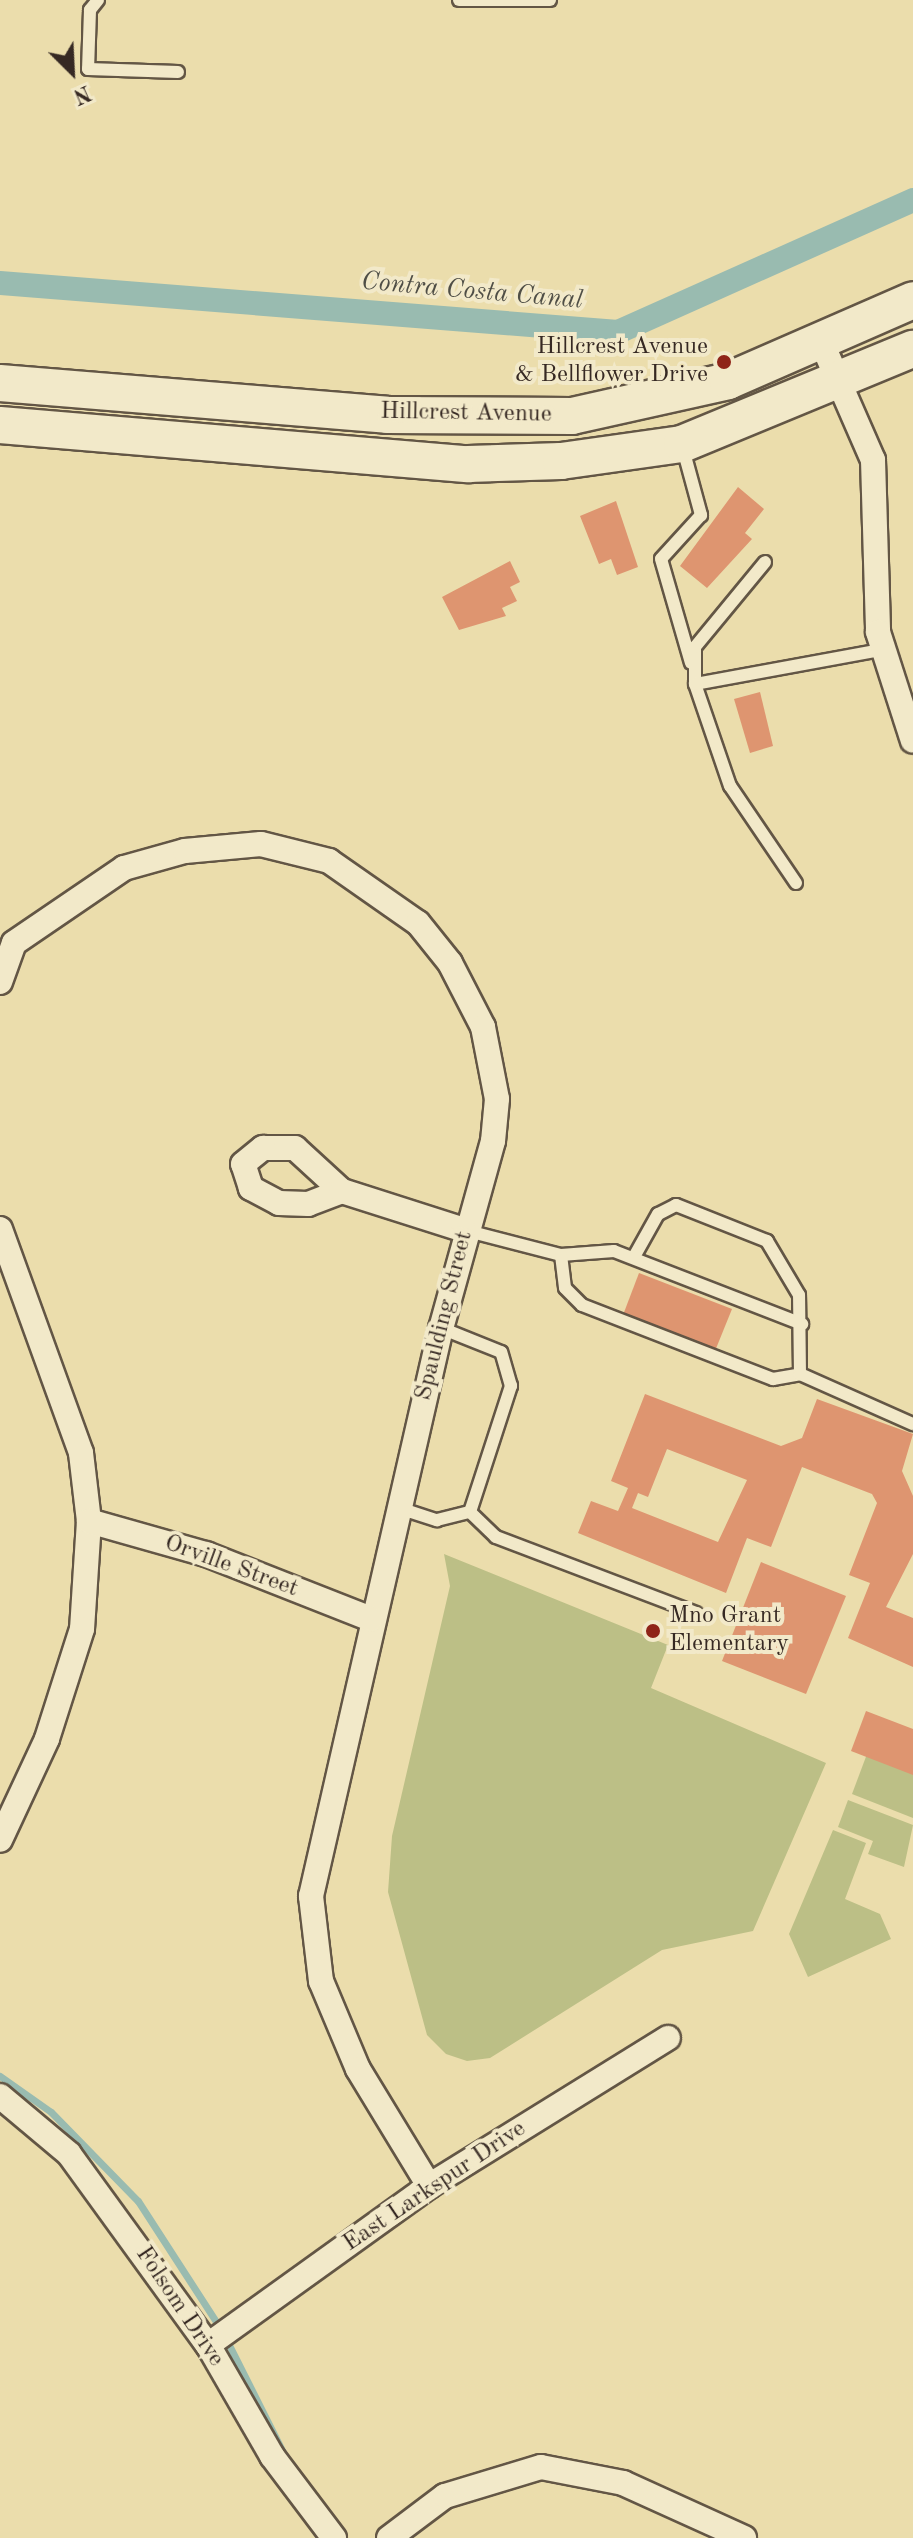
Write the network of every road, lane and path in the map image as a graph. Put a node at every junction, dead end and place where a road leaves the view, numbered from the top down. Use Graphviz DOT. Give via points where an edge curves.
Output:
graph roads {
  1 [pos="98,0"];
  2 [pos="459,0"];
  3 [pos="550,0"];
  4 [pos="178,72"];
  5 [pos="913,300"];
  6 [pos="821,341"];
  7 [pos="913,349"];
  8 [pos="841,382"];
  9 [pos="0,383"];
  10 [pos="0,425"];
  11 [pos="682,444"];
  12 [pos="765,562"];
  13 [pos="881,650"];
  14 [pos="691,663"];
  15 [pos="695,684"];
  16 [pos="913,741"];
  17 [pos="796,883"];
  18 [pos="0,982"];
  19 [pos="342,1191"];
  20 [pos="464,1230"];
  21 [pos="2,1246"];
  22 [pos="561,1255"];
  23 [pos="634,1257"];
  24 [pos="802,1324"];
  25 [pos="441,1328"];
  26 [pos="800,1374"];
  27 [pos="913,1424"];
  28 [pos="398,1508"];
  29 [pos="470,1512"];
  30 [pos="89,1521"];
  31 [pos="696,1613"];
  32 [pos="371,1619"];
  33 [pos="0,1840"];
  34 [pos="668,2038"];
  35 [pos="0,2096"];
  36 [pos="429,2186"];
  37 [pos="208,2345"];
  38 [pos="334,2538"];
  39 [pos="389,2538"];
  40 [pos="744,2538"];
  1 -- 4 [label="lane" via="90,10 88,69"];
  2 -- 3 [label="lane"];
  5 -- 6 [label="main road, Hillcrest Avenue"];
  6 -- 8 [label="street"];
  6 -- 9 [label="main road, Hillcrest Avenue" via="728,381 572,416 387,415"];
  7 -- 8 [label="main road, Hillcrest Avenue"];
  8 -- 11 [label="main road, Hillcrest Avenue"];
  8 -- 13 [label="street" via="876,479"];
  10 -- 11 [label="main road, Hillcrest Avenue" via="468,464 561,461"];
  11 -- 14 [label="lane" via="701,515 662,565"];
  12 -- 14 [label="lane" via="695,647"];
  13 -- 15 [label="lane"];
  13 -- 16 [label="street"];
  14 -- 15 [label="lane"];
  15 -- 17 [label="lane" via="730,786"];
  18 -- 20 [label="street, Spaulding Street" via="14,943 124,868 185,851 261,844 329,861 418,923 450,963 483,1027 497,1099 493,1141"];
  19 -- 20 [label="street"];
  20 -- 22 [label="lane"];
  20 -- 25 [label="street, Spaulding Street"];
  21 -- 30 [label="street" via="81,1453"];
  22 -- 23 [label="lane" via="603,1249"];
  22 -- 26 [label="lane" via="565,1288 582,1305 773,1379"];
  23 -- 24 [label="lane"];
  23 -- 24 [label="lane" via="658,1214 676,1205 741,1226 779,1255 799,1295"];
  24 -- 26 [label="lane"];
  25 -- 28 [label="street, Spaulding Street"];
  25 -- 29 [label="lane" via="493,1346 510,1373"];
  26 -- 27 [label="lane"];
  28 -- 29 [label="lane" via="437,1520"];
  28 -- 32 [label="street, Spaulding Street"];
  29 -- 31 [label="lane" via="496,1537"];
  30 -- 32 [label="street, Orville Street" via="206,1554"];
  30 -- 33 [label="street" via="82,1629 47,1739"];
  32 -- 36 [label="street, Spaulding Street" via="311,1896 321,1981 358,2069"];
  34 -- 36 [label="street, East Larkspur Drive"];
  35 -- 37 [label="street, Folsom Drive" via="69,2154"];
  36 -- 37 [label="street, East Larkspur Drive"];
  37 -- 38 [label="street, Folsom Drive" via="272,2456"];
  39 -- 40 [label="street" via="445,2496 541,2467 623,2483"];
}
